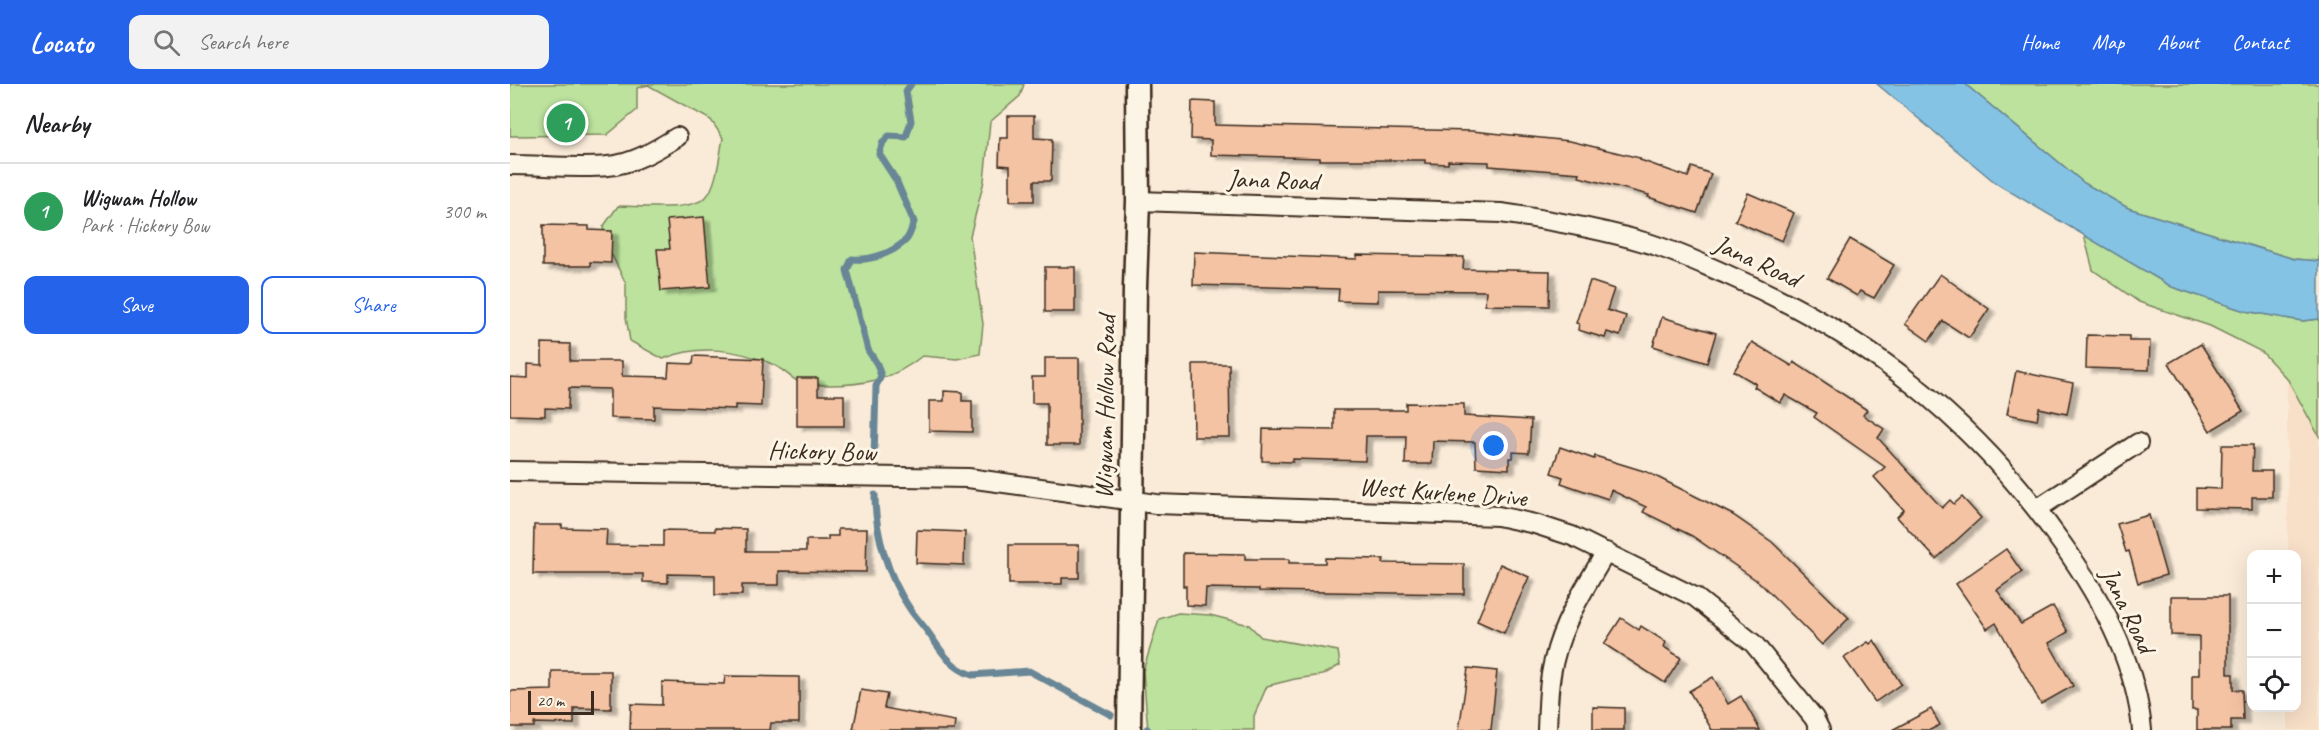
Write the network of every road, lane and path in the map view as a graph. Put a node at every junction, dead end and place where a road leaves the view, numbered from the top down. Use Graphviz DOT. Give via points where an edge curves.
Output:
graph roads {
  1 [pos="1137,84"];
  2 [pos="676,137"];
  3 [pos="510,165"];
  4 [pos="1138,201"];
  5 [pos="2138,443"];
  6 [pos="510,471"];
  7 [pos="1132,500"];
  8 [pos="2037,508"];
  9 [pos="1606,552"];
  10 [pos="1129,730"];
  11 [pos="1547,730"];
  12 [pos="1820,730"];
  13 [pos="2142,730"];
  1 -- 4 [label="street, Wigwam Hollow Road"];
  2 -- 3 [label="street" via="633,160 609,166"];
  4 -- 7 [label="street, Wigwam Hollow Road"];
  4 -- 8 [label="street, Jana Road" via="1501,213 1643,241 1761,289 1867,349 1956,421"];
  5 -- 8 [label="street"];
  6 -- 7 [label="street, Hickory Bow" via="968,478"];
  7 -- 9 [label="street, West Kurlene Drive" via="1498,516 1572,536"];
  7 -- 10 [label="street, Wigwam Hollow Road"];
  8 -- 13 [label="street, Jana Road" via="2098,599 2134,682"];
  9 -- 11 [label="street" via="1562,633 1550,680"];
  9 -- 12 [label="street, West Kurlene Drive" via="1695,597 1714,611 1760,651"];
}
